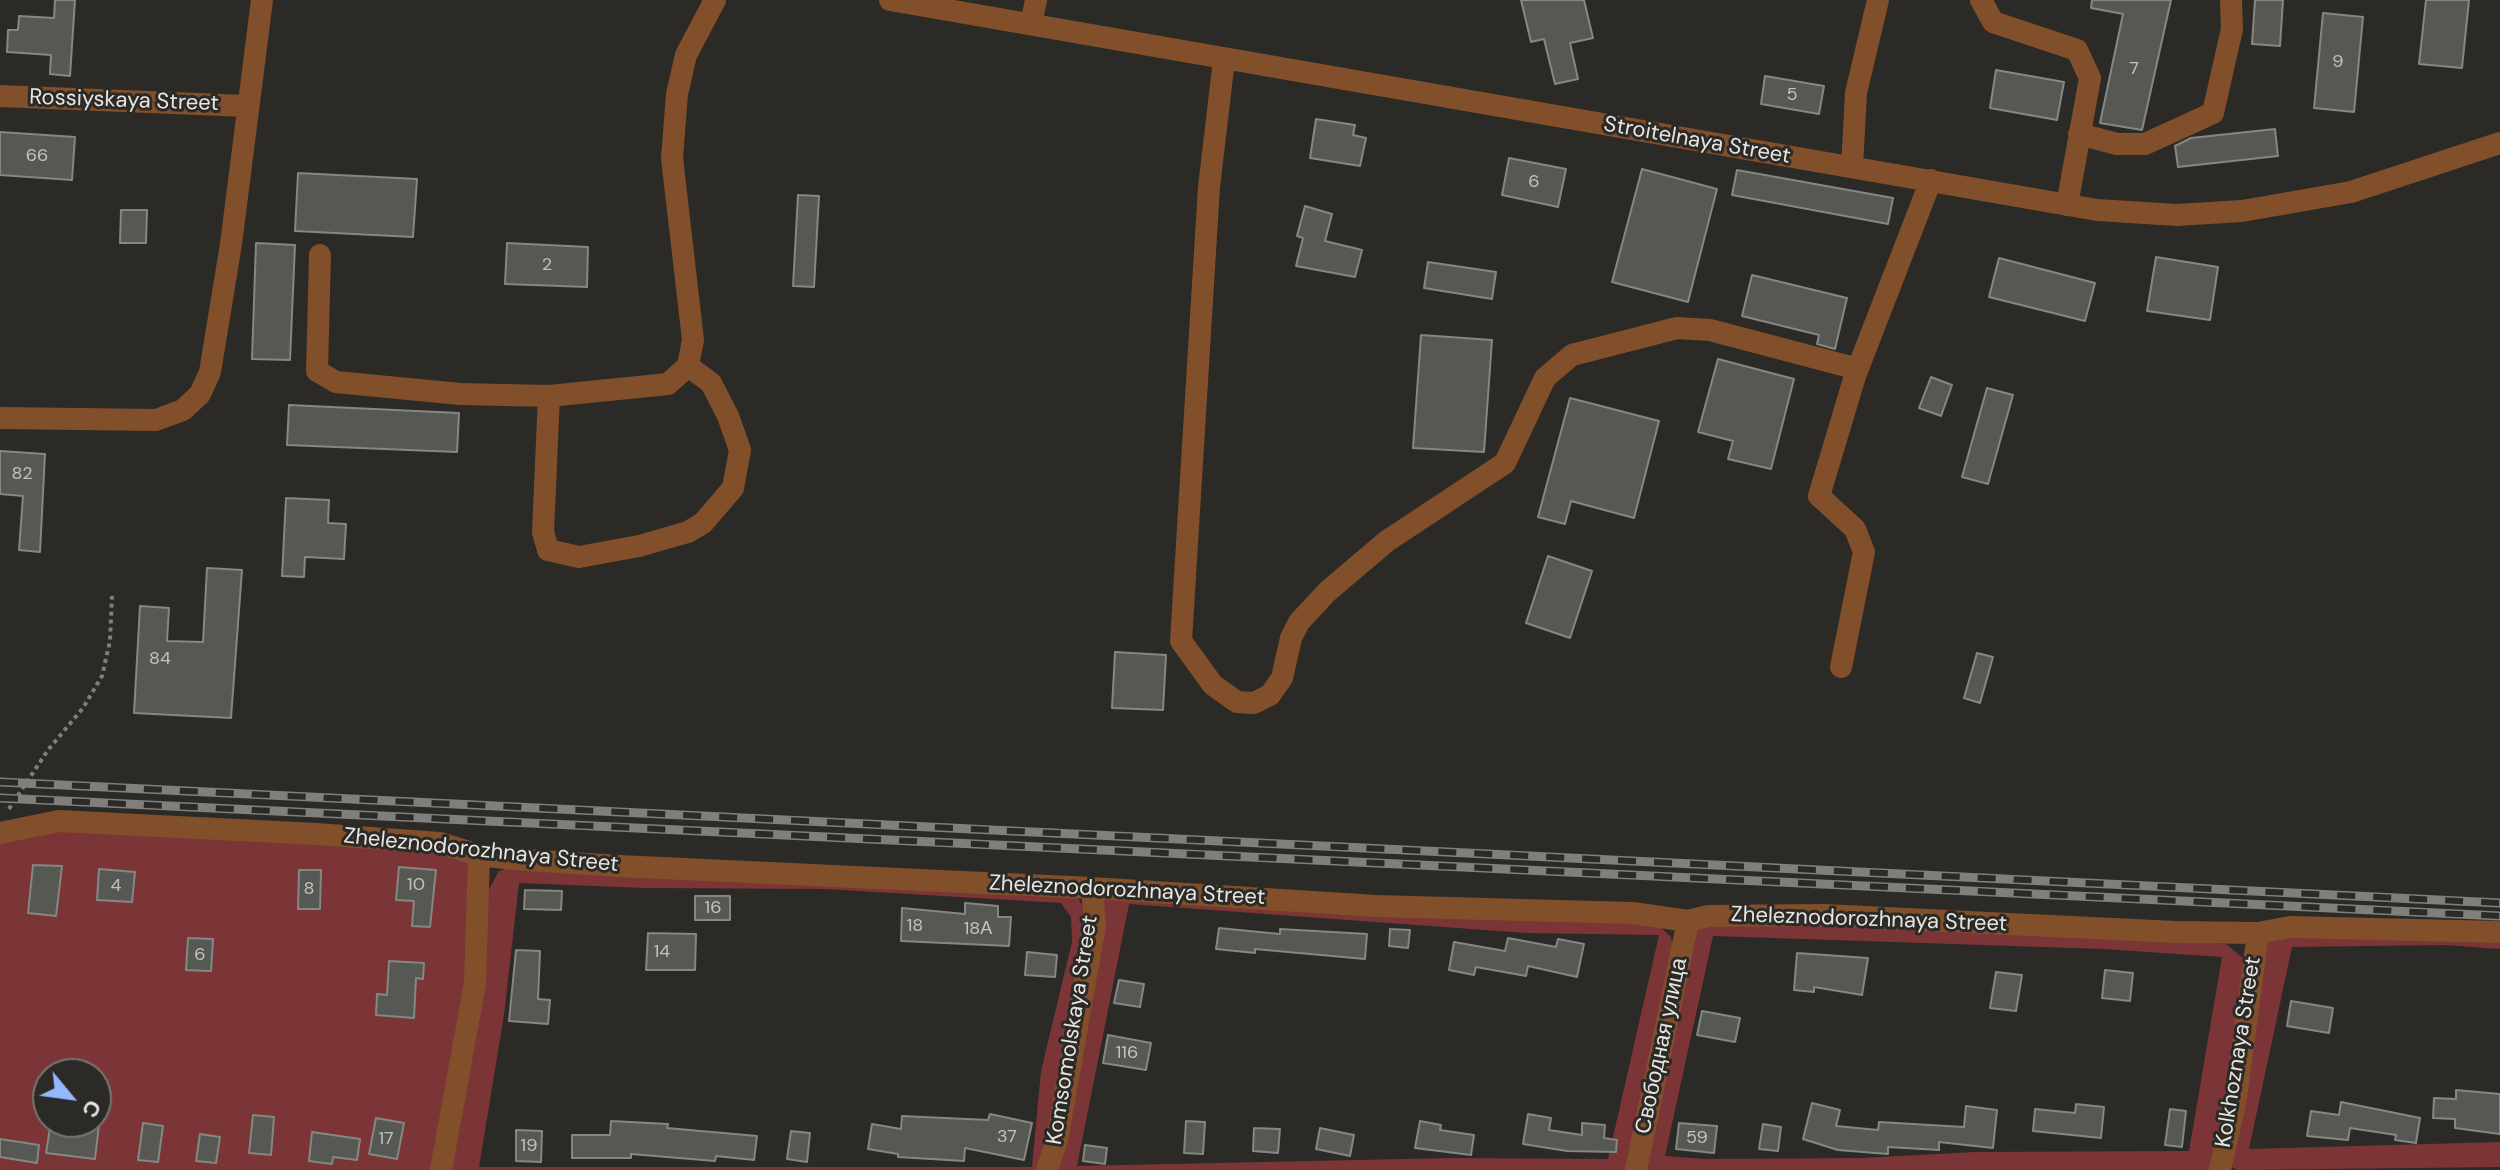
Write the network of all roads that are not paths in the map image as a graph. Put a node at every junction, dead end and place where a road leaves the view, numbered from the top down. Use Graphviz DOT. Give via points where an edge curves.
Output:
graph roads {
  1 [pos="262,0"];
  2 [pos="715,0"];
  3 [pos="890,0"];
  4 [pos="1036,0"];
  5 [pos="1878,0"];
  6 [pos="1981,0"];
  7 [pos="2231,0"];
  8 [pos="1031,24"];
  9 [pos="1224,60"];
  10 [pos="0,96"];
  11 [pos="247,106"];
  12 [pos="2079,134"];
  13 [pos="2500,143"];
  14 [pos="1852,167"];
  15 [pos="1931,180"];
  16 [pos="2067,205"];
  17 [pos="320,255"];
  18 [pos="688,366"];
  19 [pos="1858,369"];
  20 [pos="549,396"];
  21 [pos="0,418"];
  22 [pos="1841,667"];
  23 [pos="3,824"];
  24 [pos="479,855"];
  25 [pos="1092,888"];
  26 [pos="1688,921"];
  27 [pos="2500,932"];
  28 [pos="2258,933"];
  29 [pos="441,1170"];
  30 [pos="1047,1170"];
  31 [pos="1636,1170"];
  32 [pos="2220,1170"];
  1 -- 11 [label="street"];
  2 -- 18 [label="street" via="686,55 672,158 693,340"];
  3 -- 8 [label="street, Stroitelnaya Street"];
  4 -- 8 [label="street"];
  5 -- 14 [label="street" via="1856,93"];
  6 -- 12 [label="street" via="1993,22 2077,50 2090,78"];
  7 -- 12 [label="street" via="2232,29 2213,113 2145,144 2117,144"];
  8 -- 9 [label="street, Stroitelnaya Street"];
  9 -- 14 [label="street, Stroitelnaya Street"];
  9 -- 19 [label="street" via="1209,187 1181,641 1213,685 1237,702 1254,703 1270,695 1282,678 1299,622 1328,591 1387,541 1505,463 1545,378 1572,355 1677,328 1710,330"];
  10 -- 11 [label="street, Rossiyskaya Street"];
  11 -- 21 [label="street" via="210,372 200,394 183,410 156,420"];
  12 -- 16 [label="street"];
  13 -- 16 [label="street, Stroitelnaya Street" via="2351,192 2242,211 2177,215"];
  14 -- 15 [label="street, Stroitelnaya Street"];
  15 -- 16 [label="street, Stroitelnaya Street"];
  15 -- 19 [label="street"];
  17 -- 20 [label="street" via="317,371 336,382"];
  18 -- 20 [label="street" via="668,384"];
  18 -- 20 [label="street" via="711,383 728,416 740,450 733,488 703,523 639,546 579,557 548,550 543,532"];
  19 -- 22 [label="street" via="1819,496 1855,529 1864,552"];
  23 -- 24 [label="street, Zheleznodorozhnaya Street" via="59,821 440,843"];
  24 -- 25 [label="street, Zheleznodorozhnaya Street"];
  24 -- 29 [label="street" via="475,983"];
  25 -- 26 [label="street, Zheleznodorozhnaya Street" via="1376,906 1633,913"];
  25 -- 30 [label="street, Komsomolskaya Street" via="1095,925 1057,1140"];
  26 -- 28 [label="street, Zheleznodorozhnaya Street" via="1708,916 1824,915"];
  26 -- 31 [label="street, Свободная улица"];
  27 -- 28 [label="street, Zheleznodorozhnaya Street" via="2290,927"];
  28 -- 32 [label="street, Kolkhoznaya Street" via="2236,1098"];
}
